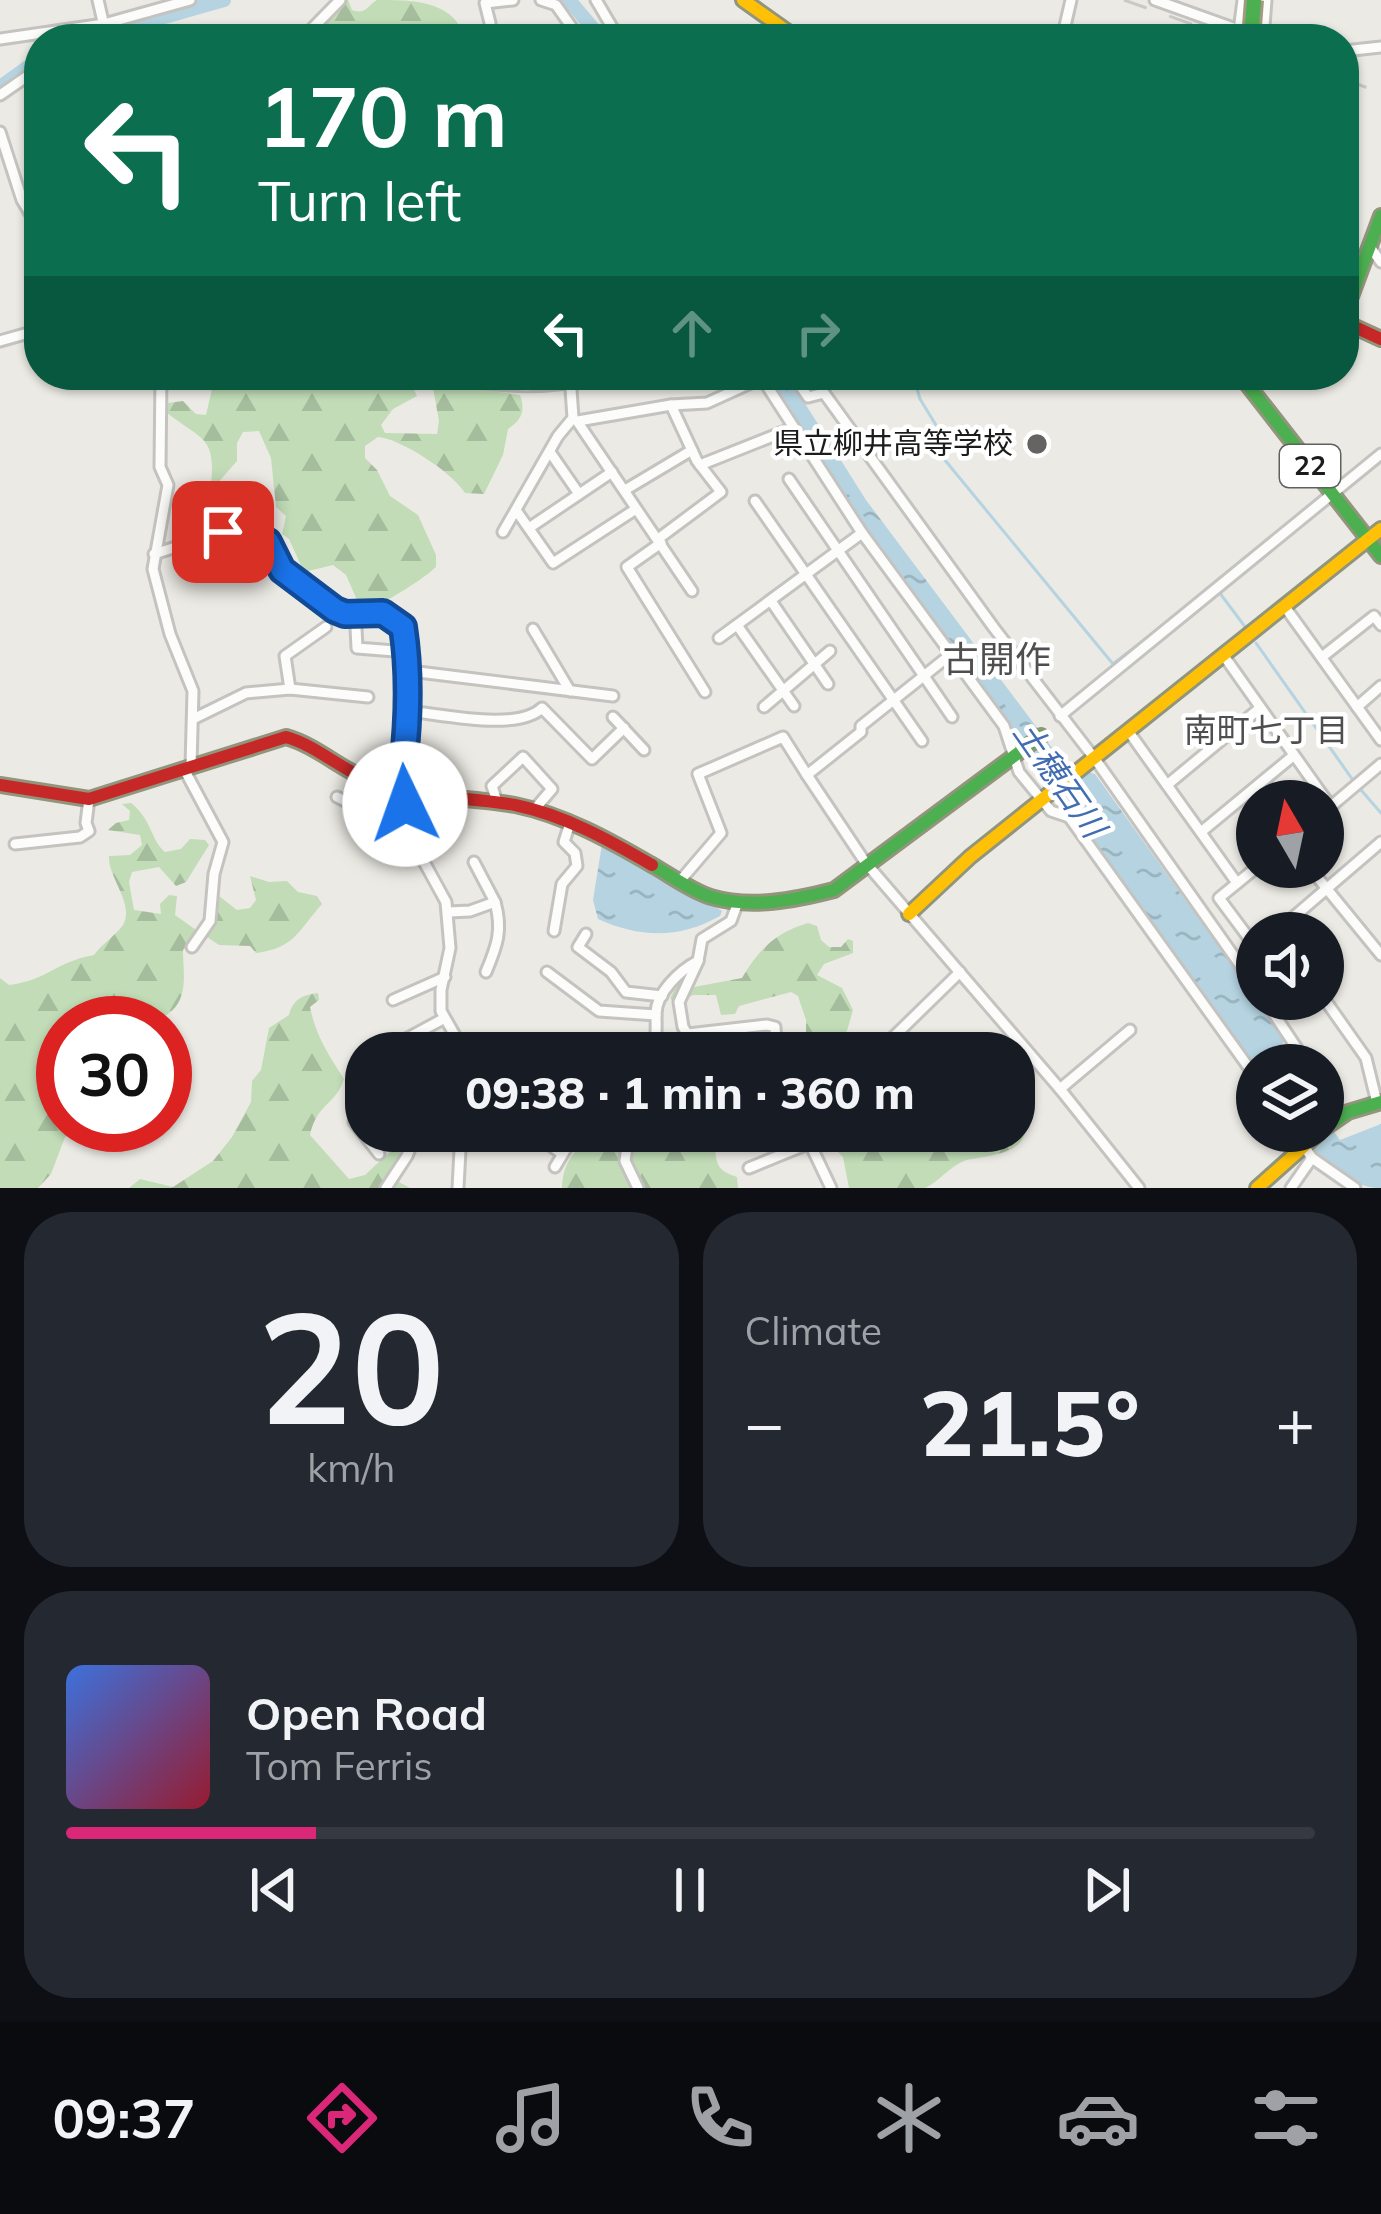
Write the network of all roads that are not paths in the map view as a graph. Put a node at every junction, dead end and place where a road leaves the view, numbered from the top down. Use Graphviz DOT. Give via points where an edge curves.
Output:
graph roads {
  1 [pos="190,0"];
  2 [pos="340,0"];
  3 [pos="513,0"];
  4 [pos="541,0"];
  5 [pos="743,0"];
  6 [pos="1156,0"];
  7 [pos="490,23"];
  8 [pos="126,24"];
  9 [pos="317,24"];
  10 [pos="569,24"];
  11 [pos="777,24"];
  12 [pos="1217,24"];
  13 [pos="0,132"];
  14 [pos="24,203"];
  15 [pos="1381,216"];
  16 [pos="1370,247"];
  17 [pos="1381,262"];
  18 [pos="1359,277"];
  19 [pos="161,390"];
  20 [pos="571,390"];
  21 [pos="734,390"];
  22 [pos="769,390"];
  23 [pos="803,390"];
  24 [pos="1252,390"];
  25 [pos="671,405"];
  26 [pos="575,420"];
  27 [pos="794,428"];
  28 [pos="692,450"];
  29 [pos="550,452"];
  30 [pos="1381,454"];
  31 [pos="700,465"];
  32 [pos="612,472"];
  33 [pos="789,479"];
  34 [pos="625,490"];
  35 [pos="580,494"];
  36 [pos="1332,494"];
  37 [pos="755,501"];
  38 [pos="636,508"];
  39 [pos="518,513"];
  40 [pos="529,528"];
  41 [pos="503,532"];
  42 [pos="862,533"];
  43 [pos="1374,534"];
  44 [pos="659,541"];
  45 [pos="839,550"];
  46 [pos="154,554"];
  47 [pos="1381,556"];
  48 [pos="807,575"];
  49 [pos="692,591"];
  50 [pos="771,601"];
  51 [pos="1285,607"];
  52 [pos="737,625"];
  53 [pos="1381,625"];
  54 [pos="326,627"];
  55 [pos="356,628"];
  56 [pos="533,629"];
  57 [pos="719,638"];
  58 [pos="830,651"];
  59 [pos="406,652"];
  60 [pos="950,656"];
  61 [pos="1224,656"];
  62 [pos="1322,657"];
  63 [pos="815,664"];
  64 [pos="410,671"];
  65 [pos="924,676"];
  66 [pos="828,684"];
  67 [pos="1381,686"];
  68 [pos="290,689"];
  69 [pos="570,691"];
  70 [pos="783,691"];
  71 [pos="705,692"];
  72 [pos="613,696"];
  73 [pos="368,697"];
  74 [pos="892,700"];
  75 [pos="794,706"];
  76 [pos="1357,706"];
  77 [pos="764,707"];
  78 [pos="1260,708"];
  79 [pos="406,711"];
  80 [pos="1060,716"];
  81 [pos="614,717"];
  82 [pos="952,717"];
  83 [pos="194,719"];
  84 [pos="624,728"];
  85 [pos="1129,732"];
  86 [pos="1041,736"];
  87 [pos="1381,740"];
  88 [pos="922,741"];
  89 [pos="644,751"];
  90 [pos="1019,753"];
  91 [pos="1294,756"];
  92 [pos="1090,762"];
  93 [pos="1381,764"];
  94 [pos="188,768"];
  95 [pos="807,776"];
  96 [pos="1309,780"];
  97 [pos="369,781"];
  98 [pos="0,785"];
  99 [pos="1166,785"];
  100 [pos="405,790"];
  101 [pos="1344,796"];
  102 [pos="337,797"];
  103 [pos="1049,797"];
  104 [pos="89,799"];
  105 [pos="497,802"];
  106 [pos="534,810"];
  107 [pos="570,823"];
  108 [pos="1201,832"];
  109 [pos="1381,842"];
  110 [pos="15,844"];
  111 [pos="1370,851"];
  112 [pos="474,862"];
  113 [pos="1381,862"];
  114 [pos="871,865"];
  115 [pos="1236,880"];
  116 [pos="680,881"];
  117 [pos="1236,885"];
  118 [pos="1327,889"];
  119 [pos="495,902"];
  120 [pos="739,902"];
  121 [pos="448,912"];
  122 [pos="1300,912"];
  123 [pos="909,914"];
  124 [pos="1236,921"];
  125 [pos="554,931"];
  126 [pos="586,934"];
  127 [pos="192,946"];
  128 [pos="1381,955"];
  129 [pos="1236,960"];
  130 [pos="698,961"];
  131 [pos="486,972"];
  132 [pos="547,972"];
  133 [pos="960,972"];
  134 [pos="445,977"];
  135 [pos="662,996"];
  136 [pos="393,1000"];
  137 [pos="656,1015"];
  138 [pos="443,1018"];
  139 [pos="1339,1020"];
  140 [pos="1130,1030"];
  141 [pos="415,1032"];
  142 [pos="452,1032"];
  143 [pos="657,1032"];
  144 [pos="687,1032"];
  145 [pos="704,1032"];
  146 [pos="775,1032"];
  147 [pos="899,1032"];
  148 [pos="1236,1050"];
  149 [pos="1378,1054"];
  150 [pos="1366,1058"];
  151 [pos="1060,1089"];
  152 [pos="1379,1103"];
  153 [pos="1344,1118"];
  154 [pos="409,1152"];
  155 [pos="460,1152"];
  156 [pos="626,1152"];
  157 [pos="788,1152"];
  158 [pos="814,1152"];
  159 [pos="1303,1152"];
  160 [pos="1306,1152"];
  161 [pos="1311,1152"];
  162 [pos="562,1153"];
  163 [pos="555,1167"];
  164 [pos="749,1168"];
  165 [pos="386,1188"];
  166 [pos="458,1188"];
  167 [pos="638,1188"];
  168 [pos="831,1188"];
  169 [pos="1139,1188"];
  170 [pos="1257,1188"];
  171 [pos="1291,1188"];
  172 [pos="1355,1188"];
  1 -- 8 [label="street"];
  2 -- 9 [label="street"];
  3 -- 7 [label="street" via="484,3"];
  4 -- 10 [label="street"];
  5 -- 11 [label="main road"];
  6 -- 12 [label="street"];
  13 -- 14 [label="street"];
  15 -- 16 [label="main road"];
  16 -- 17 [label="street"];
  16 -- 18 [label="main road"];
  19 -- 46 [label="street" via="167,493"];
  20 -- 26 [label="street"];
  21 -- 25 [label="street" via="707,403"];
  22 -- 27 [label="street"];
  23 -- 80 [label="street" via="808,397 824,393"];
  24 -- 36 [label="main road, 22"];
  25 -- 26 [label="street"];
  25 -- 28 [label="street"];
  26 -- 29 [label="street"];
  26 -- 32 [label="street"];
  27 -- 31 [label="street"];
  27 -- 42 [label="street"];
  28 -- 31 [label="street"];
  28 -- 34 [label="street"];
  29 -- 35 [label="street"];
  29 -- 39 [label="street"];
  30 -- 36 [label="street"];
  31 -- 44 [label="street" via="722,492"];
  32 -- 34 [label="street"];
  32 -- 35 [label="street"];
  33 -- 45 [label="street"];
  34 -- 38 [label="street"];
  35 -- 40 [label="street"];
  36 -- 43 [label="main road, 22"];
  36 -- 80 [label="street"];
  37 -- 48 [label="street"];
  38 -- 40 [label="street" via="553,563"];
  38 -- 44 [label="street"];
  39 -- 40 [label="street"];
  39 -- 41 [label="street"];
  42 -- 45 [label="street"];
  42 -- 60 [label="street"];
  43 -- 47 [label="main road, 22"];
  43 -- 51 [label="main road"];
  44 -- 49 [label="street"];
  44 -- 71 [label="street" via="627,567"];
  45 -- 48 [label="street"];
  45 -- 65 [label="street"];
  46 -- 59 [label="street" via="223,532 268,542 282,570 335,610 383,613 403,627"];
  46 -- 83 [label="street"];
  48 -- 50 [label="street"];
  48 -- 74 [label="street"];
  50 -- 52 [label="street"];
  50 -- 63 [label="street"];
  51 -- 61 [label="main road"];
  51 -- 62 [label="street"];
  52 -- 57 [label="street"];
  52 -- 70 [label="street"];
  53 -- 62 [label="street" via="1374,616"];
  54 -- 68 [label="street" via="285,656"];
  55 -- 59 [label="street" via="357,648"];
  56 -- 69 [label="street"];
  58 -- 63 [label="street"];
  59 -- 64 [label="street"];
  60 -- 65 [label="street"];
  60 -- 90 [label="street"];
  61 -- 78 [label="street"];
  61 -- 85 [label="main road"];
  62 -- 76 [label="street"];
  63 -- 66 [label="street"];
  63 -- 70 [label="street"];
  64 -- 69 [label="street"];
  64 -- 79 [label="street"];
  65 -- 74 [label="street"];
  65 -- 82 [label="street"];
  67 -- 76 [label="street"];
  68 -- 73 [label="street"];
  68 -- 83 [label="street" via="246,693"];
  69 -- 72 [label="street"];
  70 -- 75 [label="street"];
  70 -- 77 [label="street"];
  74 -- 88 [label="street"];
  74 -- 95 [label="street"];
  76 -- 87 [label="street"];
  78 -- 91 [label="street"];
  78 -- 99 [label="street"];
  79 -- 84 [label="street" via="503,720 542,708 592,759"];
  79 -- 100 [label="street"];
  80 -- 92 [label="street"];
  81 -- 84 [label="street"];
  83 -- 94 [label="street"];
  84 -- 89 [label="street"];
  85 -- 92 [label="main road"];
  85 -- 99 [label="street"];
  86 -- 90 [label="main road"];
  90 -- 103 [label="street" via="1019,772"];
  90 -- 114 [label="main road"];
  91 -- 96 [label="street"];
  91 -- 108 [label="street"];
  92 -- 103 [label="main road"];
  92 -- 129 [label="street"];
  93 -- 101 [label="street"];
  94 -- 97 [label="main road" via="286,737"];
  94 -- 104 [label="main road"];
  94 -- 127 [label="street" via="223,842 210,921"];
  95 -- 114 [label="street"];
  95 -- 116 [label="street" via="783,737 698,774 722,832"];
  97 -- 100 [label="main road"];
  97 -- 102 [label="street" via="357,807"];
  98 -- 104 [label="main road"];
  99 -- 108 [label="street"];
  100 -- 105 [label="main road"];
  100 -- 121 [label="street" via="394,834 430,868"];
  103 -- 123 [label="main road"];
  103 -- 148 [label="street" via="1051,811 1070,817"];
  104 -- 110 [label="street" via="89,831 80,837"];
  105 -- 106 [label="main road"];
  105 -- 106 [label="street" via="492,786 523,757 551,789"];
  106 -- 107 [label="main road"];
  107 -- 116 [label="main road"];
  107 -- 125 [label="street" via="564,842 577,866 562,884"];
  108 -- 115 [label="street"];
  109 -- 111 [label="street"];
  111 -- 113 [label="street"];
  111 -- 118 [label="street"];
  112 -- 119 [label="street"];
  114 -- 120 [label="main road" via="814,898"];
  114 -- 123 [label="street"];
  116 -- 120 [label="main road"];
  117 -- 124 [label="street" via="1219,898"];
  118 -- 122 [label="street"];
  118 -- 128 [label="street"];
  119 -- 121 [label="street"];
  119 -- 131 [label="street" via="499,940"];
  120 -- 130 [label="street" via="731,921 702,939"];
  121 -- 134 [label="street"];
  123 -- 133 [label="street"];
  126 -- 135 [label="street" via="578,946 626,992"];
  130 -- 135 [label="street"];
  130 -- 144 [label="street" via="679,1002"];
  132 -- 137 [label="street" via="599,1011"];
  133 -- 147 [label="street"];
  133 -- 151 [label="street"];
  134 -- 136 [label="street"];
  134 -- 138 [label="street"];
  135 -- 137 [label="street"];
  137 -- 143 [label="street"];
  138 -- 141 [label="street"];
  138 -- 142 [label="street"];
  139 -- 150 [label="street"];
  140 -- 151 [label="street"];
  145 -- 146 [label="street" via="766,1024"];
  149 -- 150 [label="street"];
  150 -- 152 [label="street"];
  151 -- 169 [label="street"];
  152 -- 153 [label="main road"];
  154 -- 165 [label="street"];
  155 -- 166 [label="street"];
  156 -- 167 [label="street"];
  157 -- 164 [label="street"];
  158 -- 168 [label="street"];
  159 -- 170 [label="main road"];
  160 -- 171 [label="street"];
  161 -- 172 [label="street"];
  162 -- 163 [label="street"];
}
